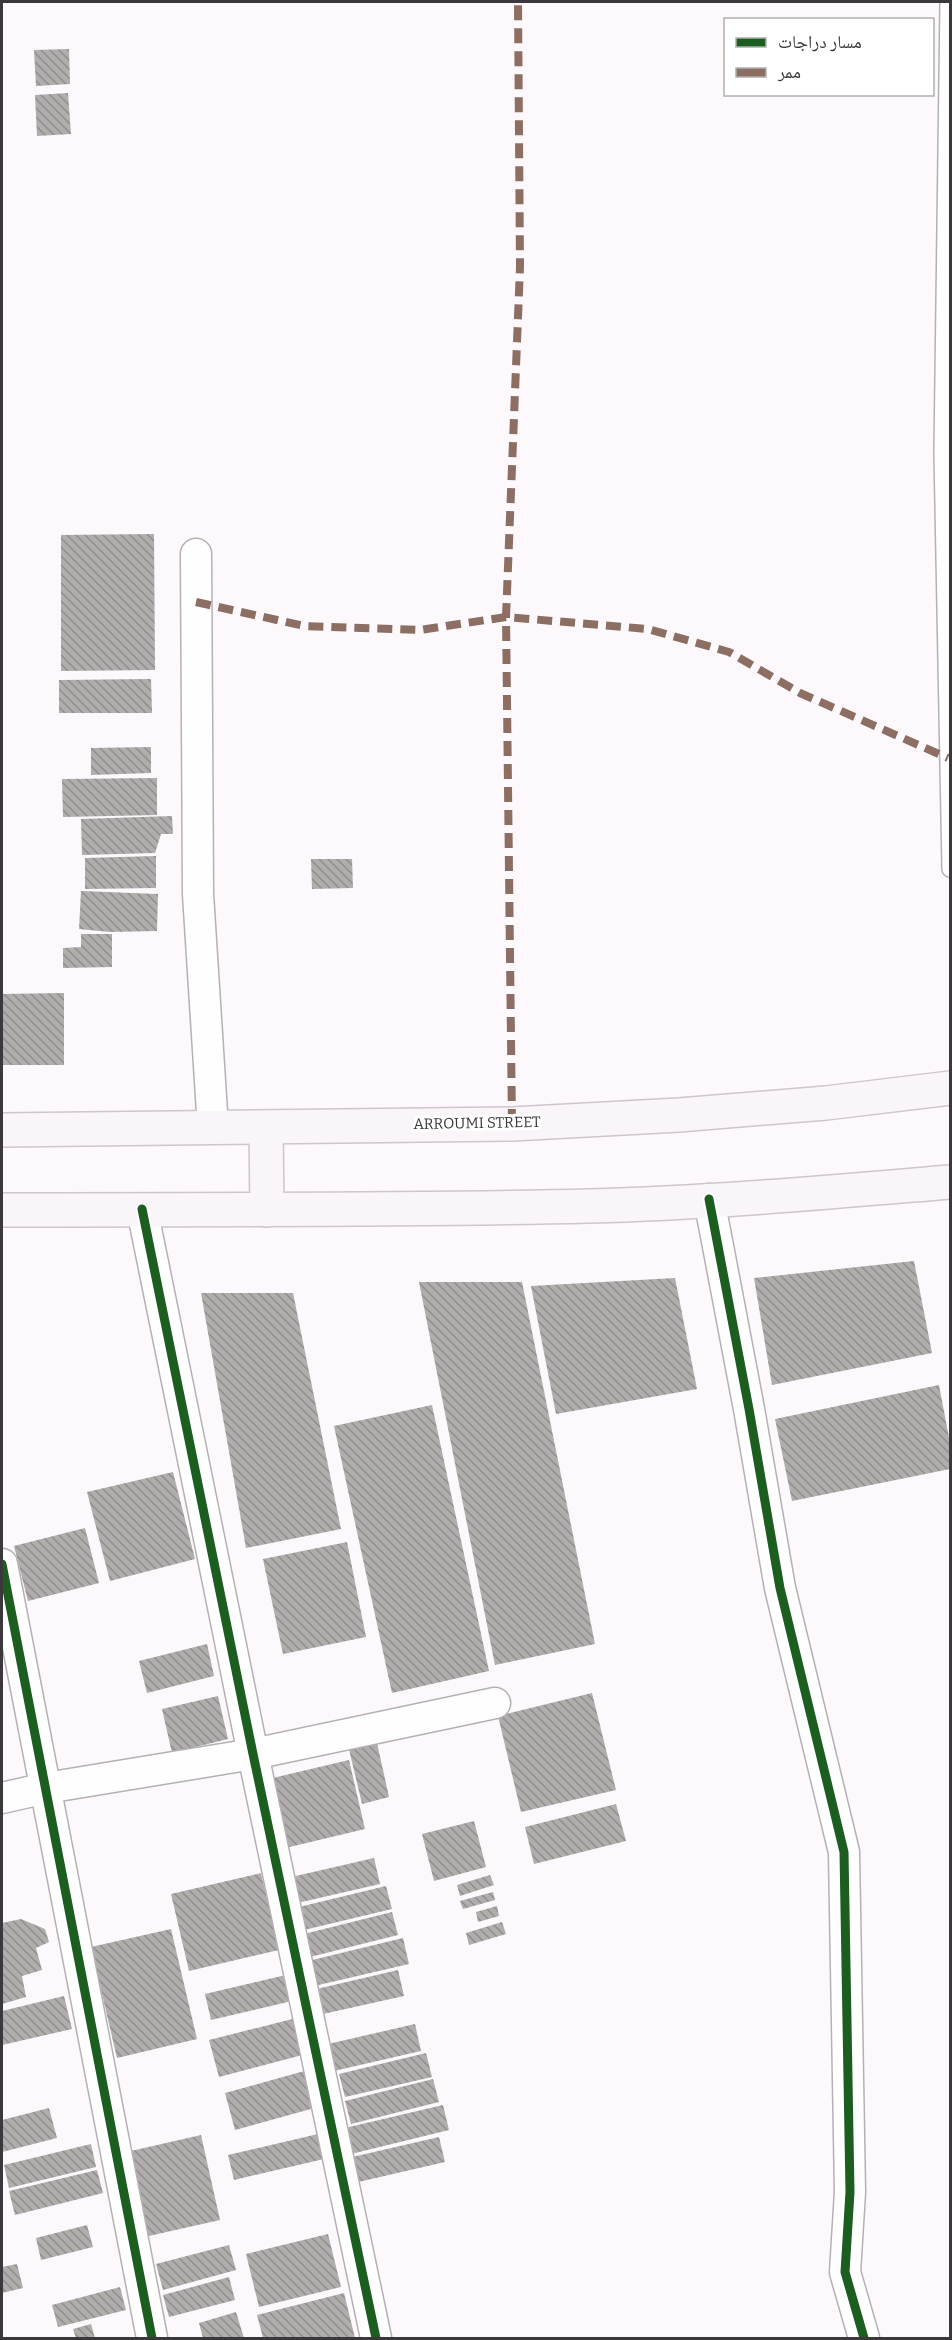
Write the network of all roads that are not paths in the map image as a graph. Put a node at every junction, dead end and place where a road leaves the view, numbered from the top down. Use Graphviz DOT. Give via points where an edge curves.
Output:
graph roads {
  1 [pos="948,2"];
  2 [pos="196,554"];
  3 [pos="951,869"];
  4 [pos="951,1088"];
  5 [pos="266,1127"];
  6 [pos="213,1128"];
  7 [pos="2,1130"];
  8 [pos="951,1182"];
  9 [pos="709,1199"];
  10 [pos="142,1209"];
  11 [pos="2,1210"];
  12 [pos="267,1210"];
  13 [pos="2,1564"];
  14 [pos="495,1703"];
  15 [pos="253,1754"];
  16 [pos="46,1788"];
  17 [pos="2,1798"];
  18 [pos="152,2338"];
  19 [pos="376,2338"];
  20 [pos="864,2338"];
  1 -- 3 [label="lane" via="942,453"];
  2 -- 6 [label="street" via="198,894"];
  4 -- 5 [label="main road, ARROUMI STREET" via="679,1115 512,1124"];
  5 -- 6 [label="main road, ARROUMI STREET"];
  5 -- 12 [label="main road"];
  6 -- 7 [label="main road, ARROUMI STREET"];
  8 -- 9 [label="main road"];
  9 -- 12 [label="main road" via="591,1206"];
  9 -- 20 [label="street" via="780,1588 844,1852 850,2192 845,2271"];
  10 -- 11 [label="main road"];
  10 -- 12 [label="main road"];
  10 -- 15 [label="street"];
  13 -- 16 [label="street"];
  14 -- 15 [label="street"];
  15 -- 16 [label="street"];
  15 -- 19 [label="street"];
  16 -- 17 [label="street"];
  16 -- 18 [label="street"];
}
